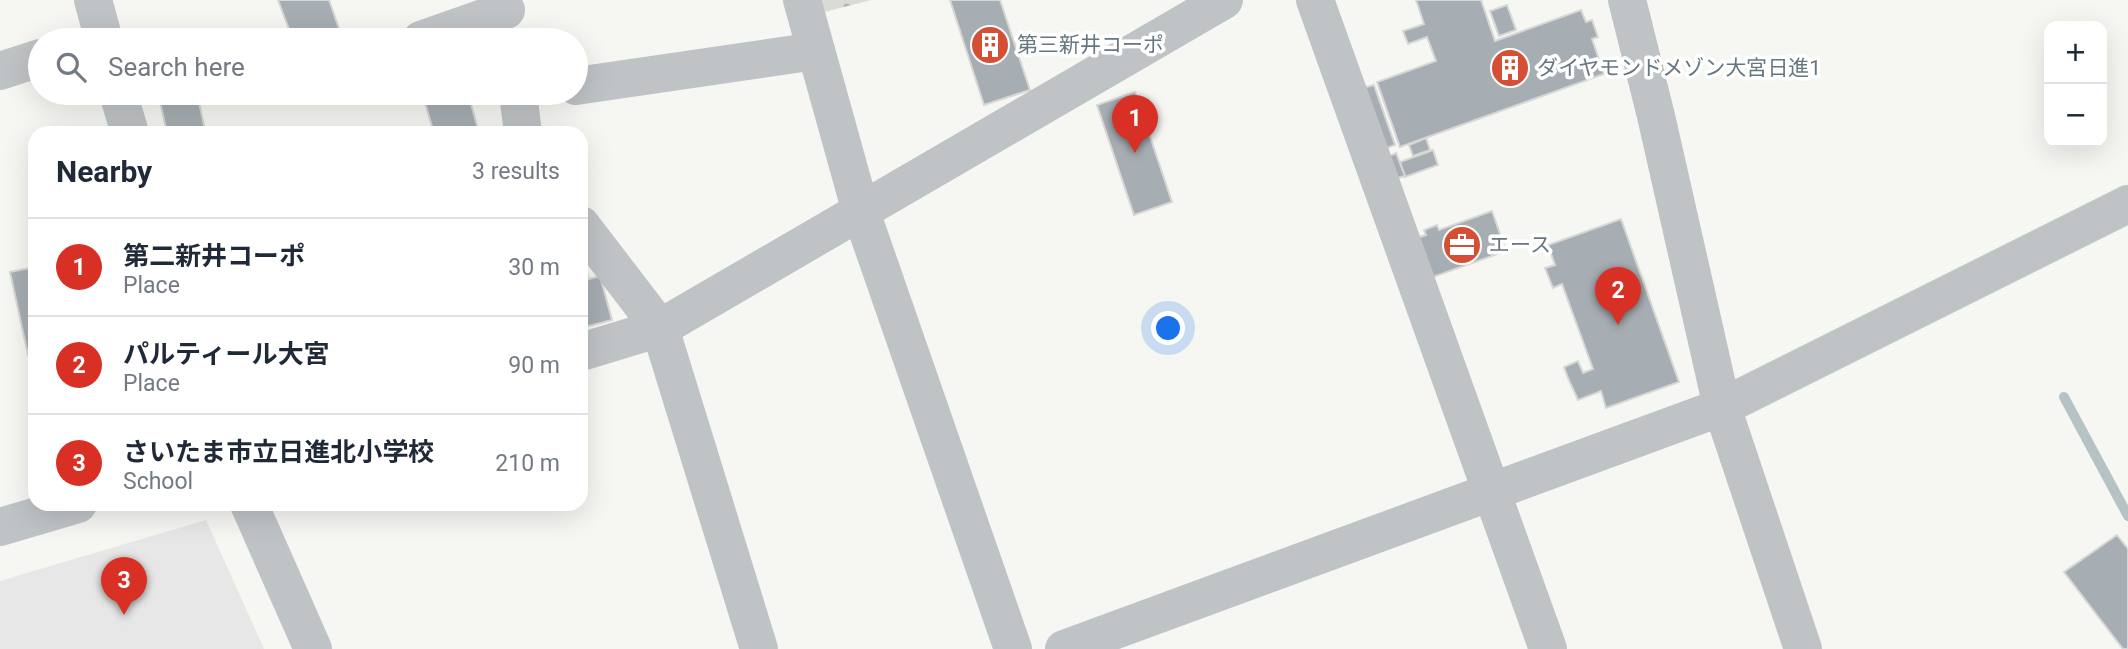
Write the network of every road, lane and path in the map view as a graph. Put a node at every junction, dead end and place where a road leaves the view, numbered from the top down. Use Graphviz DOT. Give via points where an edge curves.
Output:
graph roads {
  1 [pos="93,0"];
  2 [pos="802,0"];
  3 [pos="1224,0"];
  4 [pos="1315,0"];
  5 [pos="1627,0"];
  6 [pos="507,17"];
  7 [pos="98,28"];
  8 [pos="466,28"];
  9 [pos="816,51"];
  10 [pos="28,62"];
  11 [pos="0,71"];
  12 [pos="588,84"];
  13 [pos="122,105"];
  14 [pos="522,105"];
  15 [pos="128,126"];
  16 [pos="523,126"];
  17 [pos="2128,204"];
  18 [pos="861,212"];
  19 [pos="588,234"];
  20 [pos="660,328"];
  21 [pos="588,350"];
  22 [pos="1721,407"];
  23 [pos="1491,492"];
  24 [pos="54,511"];
  25 [pos="252,511"];
  26 [pos="0,527"];
  27 [pos="313,649"];
  28 [pos="759,649"];
  29 [pos="1013,649"];
  30 [pos="1064,649"];
  31 [pos="1548,649"];
  32 [pos="1803,649"];
  1 -- 7 [label="street"];
  2 -- 9 [label="street"];
  3 -- 18 [label="street"];
  4 -- 23 [label="street"];
  5 -- 22 [label="street"];
  6 -- 8 [label="street"];
  9 -- 12 [label="street"];
  9 -- 18 [label="street"];
  10 -- 11 [label="street"];
  13 -- 15 [label="street"];
  14 -- 16 [label="street"];
  17 -- 22 [label="street"];
  18 -- 20 [label="street"];
  18 -- 29 [label="street"];
  19 -- 20 [label="street"];
  20 -- 21 [label="street"];
  20 -- 28 [label="street"];
  22 -- 23 [label="street"];
  22 -- 32 [label="street"];
  23 -- 30 [label="street"];
  23 -- 31 [label="street"];
  24 -- 26 [label="street"];
  25 -- 27 [label="street"];
}
